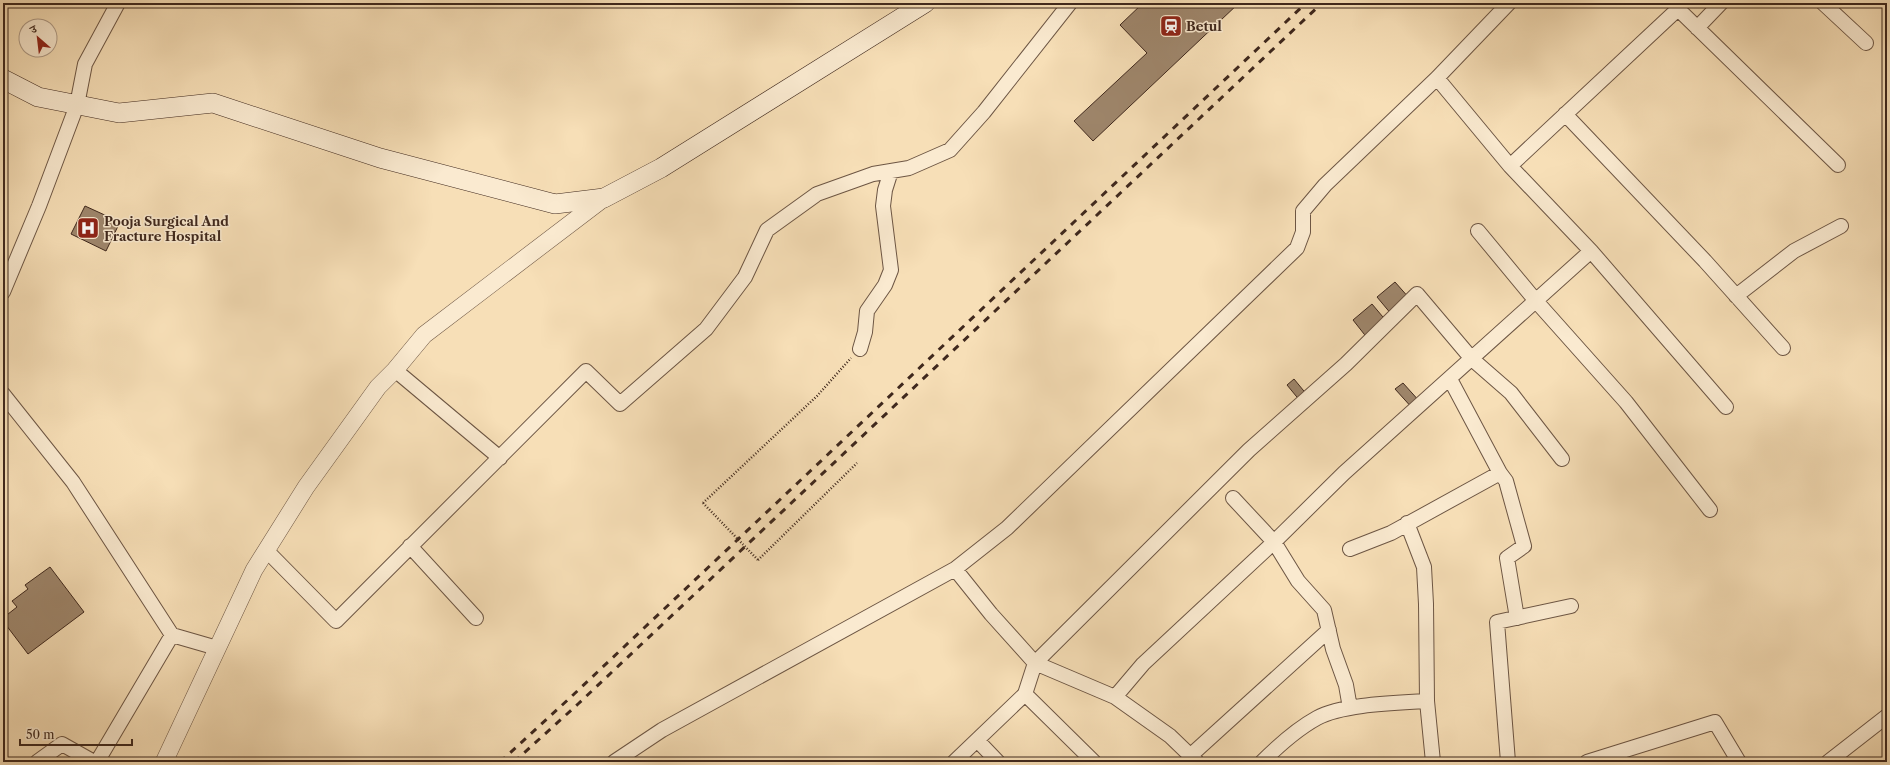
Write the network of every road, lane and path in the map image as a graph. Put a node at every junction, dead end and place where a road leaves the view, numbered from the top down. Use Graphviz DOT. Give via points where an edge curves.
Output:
graph roads {
  1 [pos="118,3"];
  2 [pos="924,3"];
  3 [pos="1070,3"];
  4 [pos="1509,3"];
  5 [pos="1721,3"];
  6 [pos="1823,3"];
  7 [pos="1697,28"];
  8 [pos="1866,43"];
  9 [pos="1437,78"];
  10 [pos="3,79"];
  11 [pos="77,105"];
  12 [pos="1566,114"];
  13 [pos="1838,165"];
  14 [pos="1510,166"];
  15 [pos="891,171"];
  16 [pos="604,198"];
  17 [pos="1841,226"];
  18 [pos="1478,231"];
  19 [pos="1591,251"];
  20 [pos="3,292"];
  21 [pos="1736,296"];
  22 [pos="1536,301"];
  23 [pos="1783,348"];
  24 [pos="860,349"];
  25 [pos="1472,359"];
  26 [pos="395,370"];
  27 [pos="1450,379"];
  28 [pos="3,394"];
  29 [pos="1726,407"];
  30 [pos="500,458"];
  31 [pos="1562,459"];
  32 [pos="857,464"];
  33 [pos="1500,473"];
  34 [pos="1233,498"];
  35 [pos="1710,510"];
  36 [pos="1407,523"];
  37 [pos="1274,542"];
  38 [pos="410,546"];
  39 [pos="1350,549"];
  40 [pos="266,550"];
  41 [pos="955,568"];
  42 [pos="1570,606"];
  43 [pos="476,618"];
  44 [pos="1517,618"];
  45 [pos="1329,630"];
  46 [pos="172,635"];
  47 [pos="217,648"];
  48 [pos="1035,663"];
  49 [pos="1025,694"];
  50 [pos="1115,697"];
  51 [pos="1427,701"];
  52 [pos="1350,708"];
  53 [pos="1887,716"];
  54 [pos="977,740"];
  55 [pos="1194,759"];
  56 [pos="1431,761"];
  57 [pos="37,762"];
  58 [pos="94,762"];
  59 [pos="97,762"];
  60 [pos="164,762"];
  61 [pos="614,762"];
  62 [pos="954,762"];
  63 [pos="998,762"];
  64 [pos="1094,762"];
  65 [pos="1262,762"];
  66 [pos="1508,762"];
  67 [pos="1587,762"];
  68 [pos="1739,762"];
  69 [pos="1828,762"];
  1 -- 11 [label="street" via="85,64"];
  2 -- 16 [label="main road" via="661,168"];
  3 -- 15 [label="street" via="984,112 950,150 909,168"];
  4 -- 9 [label="street"];
  5 -- 7 [label="street"];
  6 -- 8 [label="street"];
  7 -- 12 [label="street" via="1678,10"];
  7 -- 13 [label="street"];
  9 -- 14 [label="street"];
  9 -- 41 [label="street" via="1325,185 1303,211 1303,232 1297,248 1007,528"];
  10 -- 11 [label="main road" via="38,97"];
  11 -- 16 [label="main road" via="118,113 213,103 380,158 555,204"];
  11 -- 20 [label="street"];
  12 -- 14 [label="street"];
  12 -- 21 [label="street"];
  14 -- 19 [label="street"];
  15 -- 24 [label="street" via="883,206 891,270 885,285 867,311"];
  15 -- 30 [label="street" via="873,174 817,194 767,230 745,277 706,329 620,404 586,371"];
  16 -- 26 [label="street" via="424,335"];
  17 -- 21 [label="street" via="1794,250"];
  18 -- 22 [label="street"];
  19 -- 22 [label="street"];
  19 -- 29 [label="street"];
  21 -- 23 [label="street"];
  22 -- 25 [label="street"];
  22 -- 35 [label="street" via="1626,402"];
  24 -- 32 [label="path, bridge" via="817,396 703,503 758,560"];
  25 -- 27 [label="street"];
  25 -- 31 [label="street" via="1511,393"];
  25 -- 48 [label="street" via="1418,294 1346,364 1250,450"];
  26 -- 30 [label="street"];
  26 -- 40 [label="street" via="378,387 306,487"];
  27 -- 33 [label="street"];
  27 -- 37 [label="street" via="1344,473"];
  28 -- 46 [label="street" via="73,482"];
  30 -- 38 [label="street"];
  33 -- 36 [label="street"];
  33 -- 44 [label="street" via="1506,481 1524,546 1508,558"];
  34 -- 37 [label="street"];
  36 -- 39 [label="street" via="1391,533"];
  36 -- 51 [label="street" via="1424,567"];
  37 -- 45 [label="street" via="1298,581 1324,610"];
  37 -- 50 [label="street" via="1143,664"];
  38 -- 40 [label="street" via="336,621"];
  38 -- 43 [label="street"];
  40 -- 47 [label="street"];
  41 -- 48 [label="street" via="991,614"];
  41 -- 61 [label="street" via="662,730"];
  42 -- 44 [label="street"];
  44 -- 66 [label="street" via="1497,622"];
  45 -- 52 [label="street" via="1346,685"];
  45 -- 55 [label="street"];
  46 -- 47 [label="street"];
  46 -- 59 [label="street"];
  47 -- 60 [label="street"];
  48 -- 49 [label="street"];
  48 -- 50 [label="street"];
  49 -- 54 [label="street"];
  49 -- 64 [label="street"];
  50 -- 55 [label="street" via="1170,736"];
  51 -- 52 [label="street"];
  51 -- 56 [label="street"];
  52 -- 65 [label="street" via="1318,717"];
  53 -- 69 [label="street"];
  54 -- 62 [label="street"];
  54 -- 63 [label="street"];
  57 -- 58 [label="street" via="62,744"];
  67 -- 68 [label="street" via="1715,722"];
}
